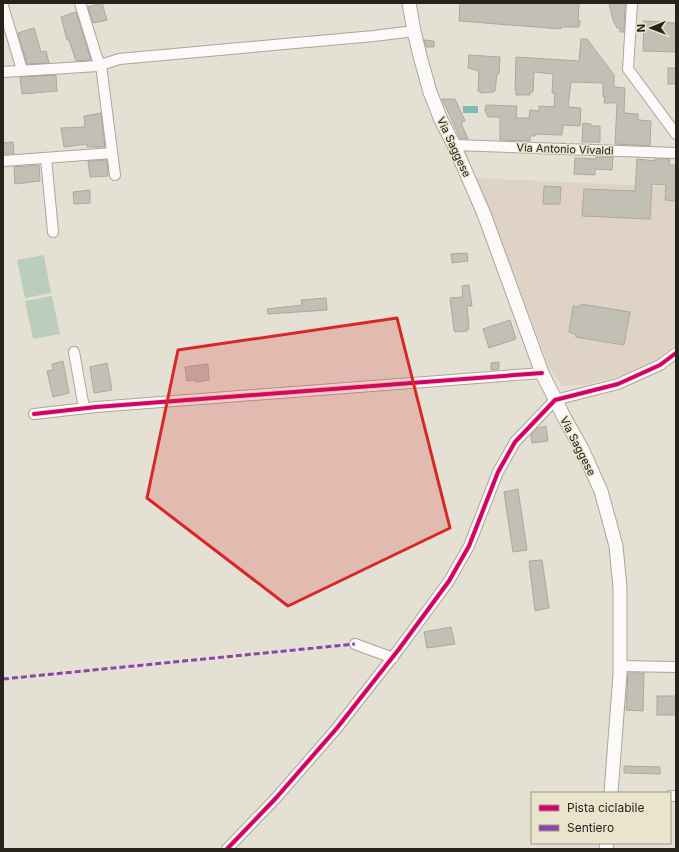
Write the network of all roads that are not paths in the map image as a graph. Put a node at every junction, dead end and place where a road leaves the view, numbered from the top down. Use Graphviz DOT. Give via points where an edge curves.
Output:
graph roads {
  1 [pos="80,3"];
  2 [pos="409,3"];
  3 [pos="632,3"];
  4 [pos="3,6"];
  5 [pos="414,31"];
  6 [pos="102,65"];
  7 [pos="22,70"];
  8 [pos="3,72"];
  9 [pos="676,134"];
  10 [pos="454,145"];
  11 [pos="112,153"];
  12 [pos="676,153"];
  13 [pos="46,158"];
  14 [pos="3,161"];
  15 [pos="115,175"];
  16 [pos="53,232"];
  17 [pos="74,352"];
  18 [pos="676,353"];
  19 [pos="542,373"];
  20 [pos="555,400"];
  21 [pos="84,408"];
  22 [pos="34,414"];
  23 [pos="355,644"];
  24 [pos="393,658"];
  25 [pos="620,666"];
  26 [pos="676,667"];
  27 [pos="611,792"];
  28 [pos="227,849"];
  1 -- 6 [label="street" via="97,58"];
  2 -- 5 [label="main road, Via Saggese"];
  3 -- 9 [label="street" via="628,69"];
  4 -- 7 [label="street"];
  5 -- 6 [label="street" via="119,59"];
  5 -- 10 [label="main road, Via Saggese" via="430,92"];
  6 -- 7 [label="street"];
  6 -- 11 [label="street"];
  7 -- 8 [label="street"];
  10 -- 12 [label="street, Via Antonio Vivaldi"];
  10 -- 19 [label="main road, Via Saggese" via="484,214"];
  11 -- 13 [label="street"];
  11 -- 15 [label="street"];
  13 -- 14 [label="street"];
  13 -- 16 [label="street"];
  17 -- 21 [label="street"];
  18 -- 20 [label="street" via="660,365 618,384"];
  19 -- 20 [label="main road, Via Saggese"];
  19 -- 21 [label="street"];
  20 -- 24 [label="street" via="515,442 498,472 469,546 448,581"];
  20 -- 25 [label="main road, Via Saggese" via="601,491 616,546 620,588"];
  21 -- 22 [label="street"];
  23 -- 24 [label="street"];
  24 -- 28 [label="street" via="337,728"];
  25 -- 26 [label="street"];
  25 -- 27 [label="main road, Via Saggese"];
}
